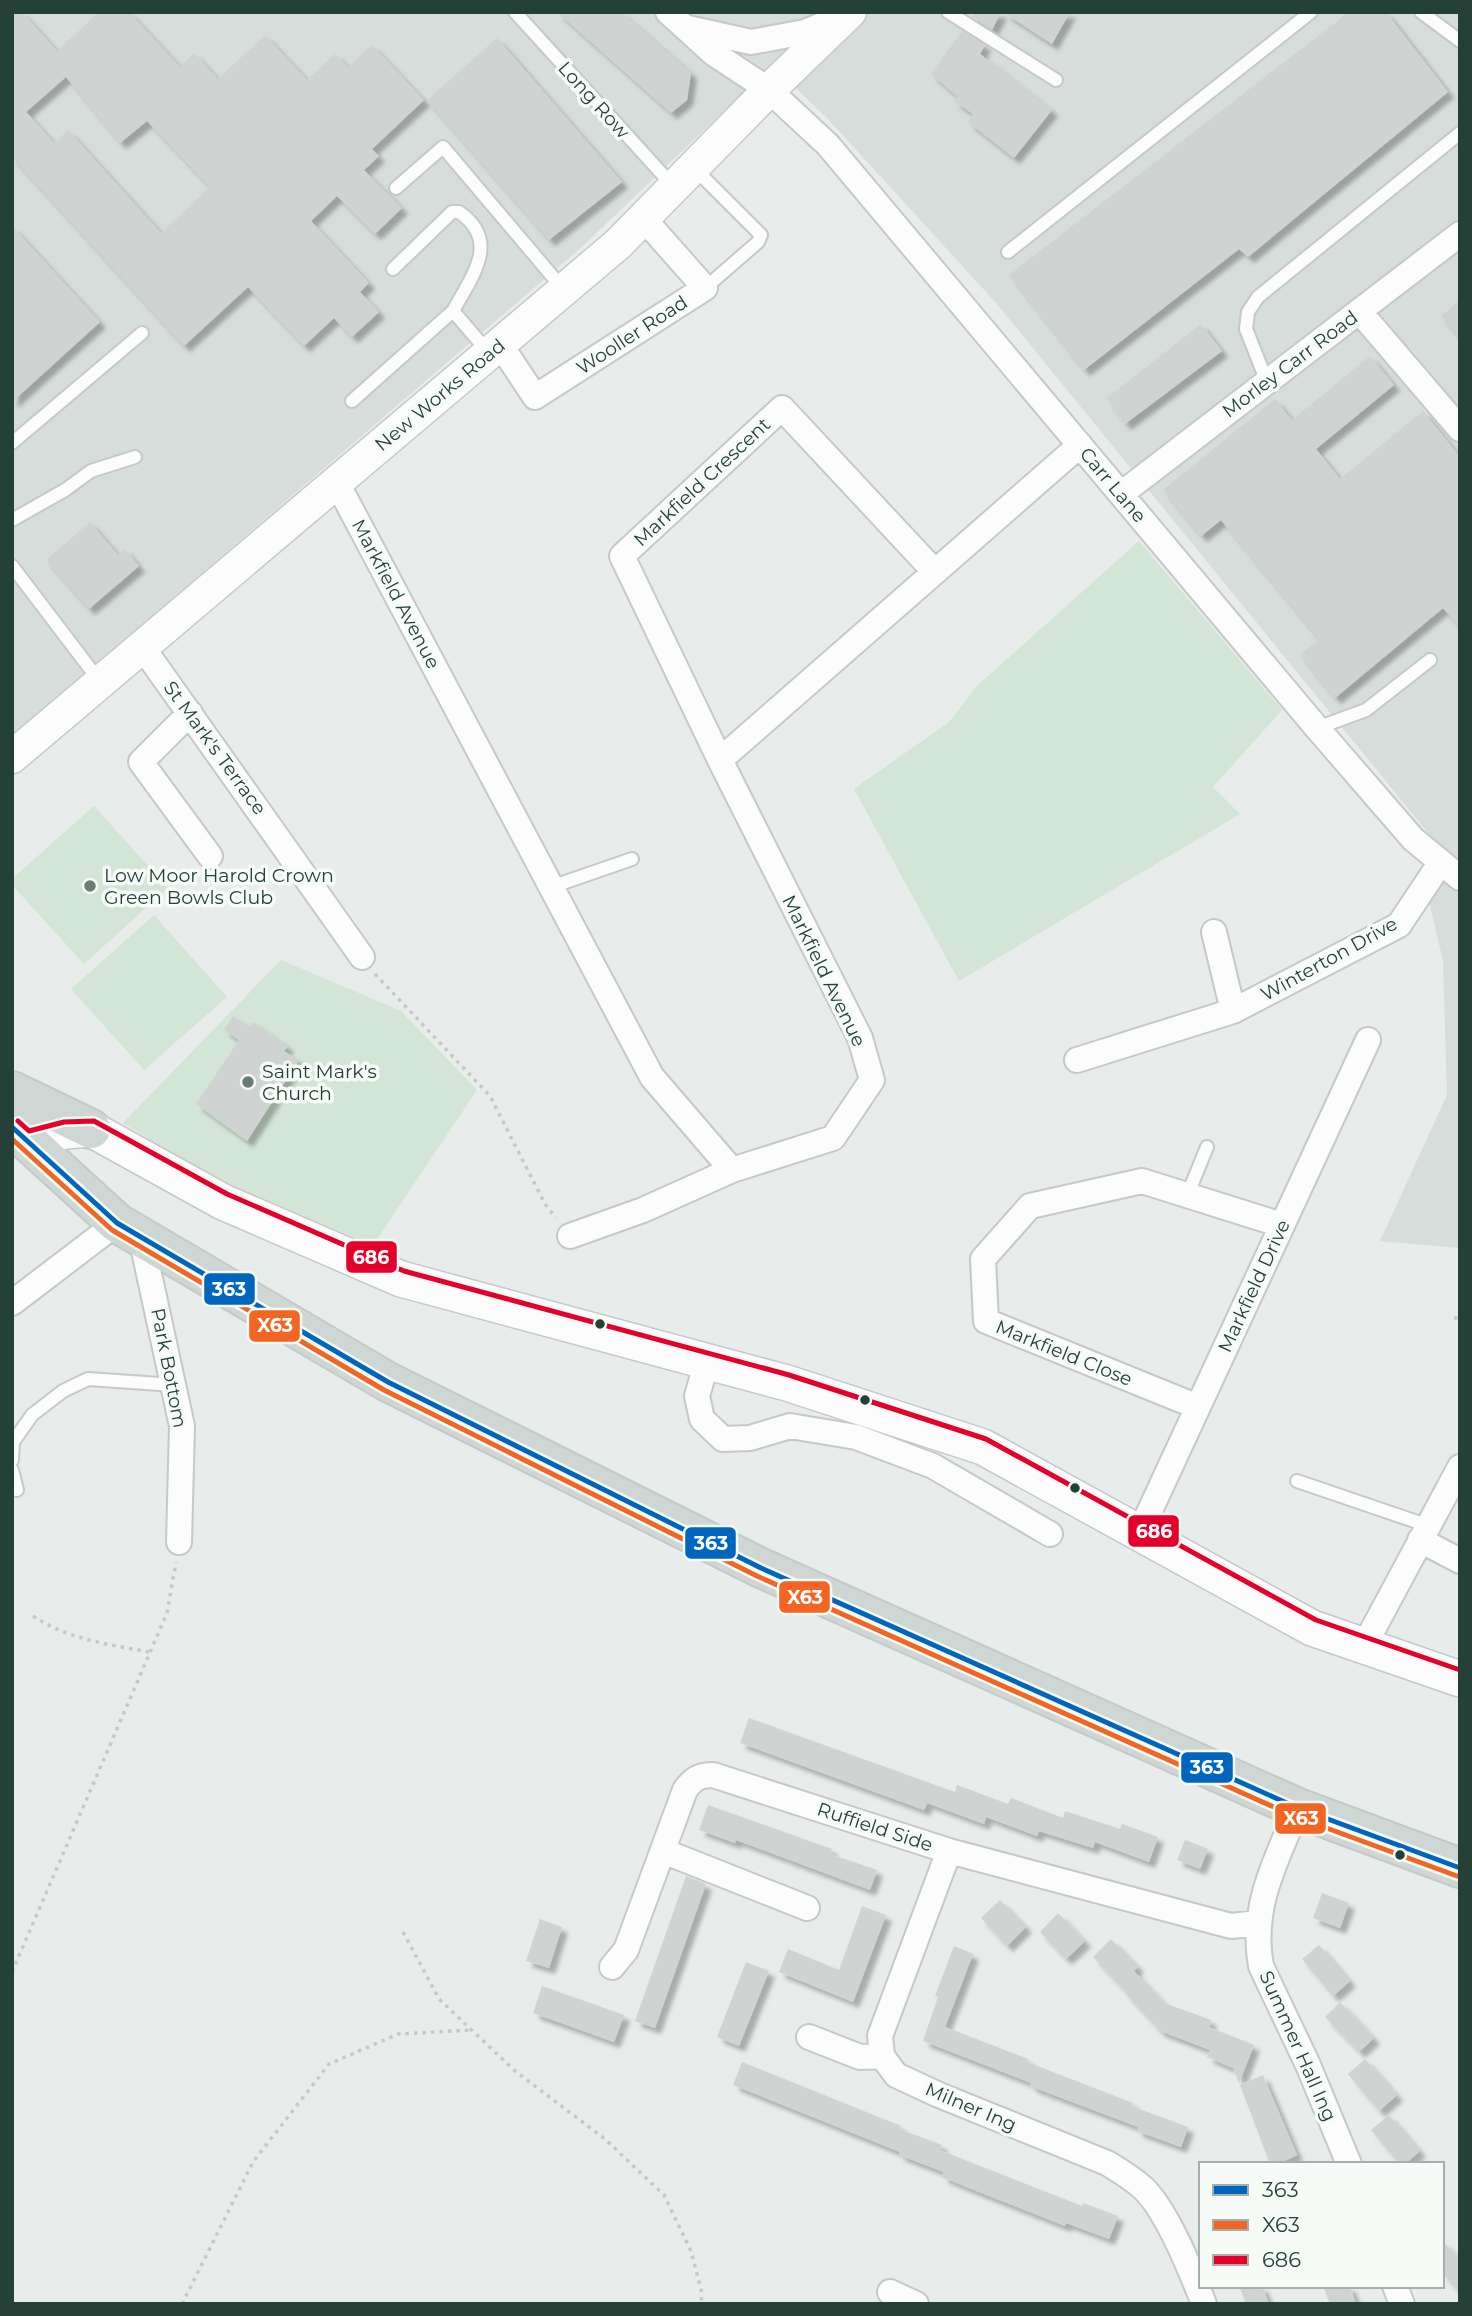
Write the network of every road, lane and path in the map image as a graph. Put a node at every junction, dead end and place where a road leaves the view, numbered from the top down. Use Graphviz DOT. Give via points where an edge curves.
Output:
graph roads {
  1 [pos="515,12"];
  2 [pos="948,12"];
  3 [pos="1311,12"];
  4 [pos="1421,12"];
  5 [pos="849,13"];
  6 [pos="676,20"];
  7 [pos="1460,41"];
  8 [pos="1056,80"];
  9 [pos="769,90"];
  10 [pos="1460,133"];
  11 [pos="684,177"];
  12 [pos="396,188"];
  13 [pos="644,219"];
  14 [pos="1460,233"];
  15 [pos="1008,252"];
  16 [pos="393,270"];
  17 [pos="705,288"];
  18 [pos="564,290"];
  19 [pos="453,311"];
  20 [pos="1359,311"];
  21 [pos="142,333"];
  22 [pos="495,349"];
  23 [pos="1266,382"];
  24 [pos="352,401"];
  25 [pos="1460,429"];
  26 [pos="12,443"];
  27 [pos="1080,445"];
  28 [pos="135,457"];
  29 [pos="337,483"];
  30 [pos="1121,494"];
  31 [pos="12,520"];
  32 [pos="12,566"];
  33 [pos="935,572"];
  34 [pos="143,648"];
  35 [pos="1430,660"];
  36 [pos="101,683"];
  37 [pos="190,713"];
  38 [pos="1317,728"];
  39 [pos="12,757"];
  40 [pos="720,760"];
  41 [pos="210,856"];
  42 [pos="632,859"];
  43 [pos="1450,870"];
  44 [pos="551,887"];
  45 [pos="1214,932"];
  46 [pos="362,957"];
  47 [pos="1233,1011"];
  48 [pos="1368,1040"];
  49 [pos="1077,1060"];
  50 [pos="12,1091"];
  51 [pos="92,1129"];
  52 [pos="19,1134"];
  53 [pos="1207,1147"];
  54 [pos="732,1170"];
  55 [pos="1187,1196"];
  56 [pos="1282,1225"];
  57 [pos="129,1230"];
  58 [pos="570,1236"];
  59 [pos="12,1303"];
  60 [pos="707,1361"];
  61 [pos="174,1385"];
  62 [pos="1198,1407"];
  63 [pos="12,1460"];
  64 [pos="1460,1467"];
  65 [pos="12,1470"];
  66 [pos="1297,1481"];
  67 [pos="16,1490"];
  68 [pos="1140,1532"];
  69 [pos="1425,1533"];
  70 [pos="1050,1534"];
  71 [pos="179,1542"];
  72 [pos="1460,1561"];
  73 [pos="33,1616"];
  74 [pos="1364,1646"];
  75 [pos="150,1652"];
  76 [pos="1460,1679"];
  77 [pos="1298,1808"];
  78 [pos="663,1851"];
  79 [pos="949,1851"];
  80 [pos="1460,1868"];
  81 [pos="807,1908"];
  82 [pos="1258,1923"];
  83 [pos="403,1932"];
  84 [pos="612,1967"];
  85 [pos="12,1972"];
  86 [pos="472,2030"];
  87 [pos="809,2037"];
  88 [pos="882,2056"];
  89 [pos="1348,2162"];
  90 [pos="890,2292"];
  91 [pos="182,2304"];
  92 [pos="701,2304"];
  93 [pos="916,2304"];
  94 [pos="1204,2304"];
  1 -- 11 [label="lane, Long Row"];
  2 -- 8 [label="lane"];
  3 -- 15 [label="lane"];
  4 -- 7 [label="lane"];
  5 -- 6 [label="street" via="805,32 751,42"];
  5 -- 9 [label="street, New Works Road"];
  6 -- 9 [label="street, Carr Lane"];
  9 -- 11 [label="street, New Works Road"];
  9 -- 27 [label="street, Carr Lane" via="828,145"];
  10 -- 23 [label="lane" via="1258,297 1248,312 1246,328"];
  11 -- 13 [label="street, New Works Road"];
  11 -- 17 [label="lane, Long Row" via="761,234 758,242"];
  12 -- 18 [label="lane" via="443,147"];
  13 -- 17 [label="street, Wooller Road"];
  13 -- 18 [label="street, New Works Road"];
  14 -- 20 [label="street, Morley Carr Road"];
  16 -- 19 [label="lane" via="452,212 471,219 480,233 481,250 473,276"];
  17 -- 22 [label="street, Wooller Road" via="535,397"];
  18 -- 22 [label="street, New Works Road"];
  19 -- 22 [label="lane"];
  19 -- 24 [label="lane"];
  20 -- 23 [label="street, Morley Carr Road"];
  20 -- 25 [label="street"];
  21 -- 26 [label="lane"];
  22 -- 29 [label="street, New Works Road"];
  23 -- 30 [label="street, Morley Carr Road"];
  27 -- 30 [label="street, Carr Lane"];
  27 -- 33 [label="street"];
  28 -- 31 [label="lane" via="91,471"];
  29 -- 34 [label="street, New Works Road"];
  29 -- 44 [label="street, Markfield Avenue"];
  30 -- 38 [label="street, Carr Lane"];
  32 -- 36 [label="lane"];
  33 -- 40 [label="street"];
  33 -- 40 [label="street, Markfield Crescent" via="782,408 622,556"];
  34 -- 36 [label="street, New Works Road"];
  34 -- 37 [label="street, St Mark's Terrace"];
  35 -- 38 [label="lane" via="1366,710"];
  36 -- 39 [label="street, New Works Road"];
  37 -- 41 [label="street" via="141,762"];
  37 -- 46 [label="street, St Mark's Terrace"];
  38 -- 43 [label="street, Carr Lane" via="1413,839"];
  40 -- 54 [label="street, Markfield Avenue" via="860,1038 872,1080 833,1138"];
  42 -- 44 [label="lane"];
  43 -- 47 [label="street, Winterton Drive" via="1399,925"];
  44 -- 54 [label="street, Markfield Avenue" via="652,1077"];
  45 -- 47 [label="street"];
  46 -- 58 [label="path" via="490,1096 545,1204"];
  47 -- 49 [label="street, Winterton Drive"];
  48 -- 56 [label="street, Markfield Drive"];
  50 -- 51 [label="main road"];
  51 -- 52 [label="main road"];
  51 -- 60 [label="main road" via="223,1202 401,1279"];
  52 -- 57 [label="main road"];
  53 -- 55 [label="lane"];
  54 -- 58 [label="street"];
  55 -- 56 [label="street, Markfield Close"];
  55 -- 62 [label="street, Markfield Close" via="1142,1181 1030,1206 983,1259 985,1321"];
  56 -- 62 [label="street, Markfield Drive"];
  57 -- 59 [label="street"];
  57 -- 61 [label="street, Park Bottom"];
  57 -- 77 [label="main road" via="388,1382 761,1568"];
  60 -- 68 [label="main road" via="983,1447"];
  60 -- 70 [label="street" via="697,1396 702,1419 723,1439 750,1438 790,1426 856,1437 933,1466"];
  61 -- 63 [label="lane" via="88,1379 32,1415 13,1442"];
  61 -- 71 [label="street, Park Bottom" via="183,1426"];
  62 -- 68 [label="street, Markfield Drive"];
  64 -- 69 [label="street"];
  65 -- 67 [label="lane"];
  66 -- 69 [label="lane"];
  68 -- 74 [label="main road" via="1312,1628"];
  69 -- 72 [label="street"];
  69 -- 74 [label="street"];
  71 -- 75 [label="path" via="167,1613"];
  73 -- 75 [label="path" via="53,1630"];
  74 -- 76 [label="main road"];
  75 -- 85 [label="path"];
  77 -- 80 [label="main road"];
  77 -- 82 [label="street, Summer Hall Ing" via="1268,1877"];
  78 -- 79 [label="street, Ruffield Side" via="685,1790 704,1775"];
  78 -- 81 [label="street"];
  78 -- 84 [label="street, Ruffield Side" via="626,1950"];
  79 -- 82 [label="street, Ruffield Side" via="1231,1926"];
  79 -- 88 [label="street" via="880,2036"];
  82 -- 89 [label="street, Summer Hall Ing" via="1261,1966"];
  83 -- 86 [label="path" via="439,1999"];
  86 -- 91 [label="path" via="398,2034 329,2064 253,2162"];
  86 -- 92 [label="path" via="515,2071 605,2139 664,2195 691,2250"];
  87 -- 88 [label="street" via="860,2057"];
  88 -- 94 [label="street, Milner Ing" via="896,2075 1129,2175 1146,2190 1164,2218"];
  90 -- 93 [label="street"];
}
